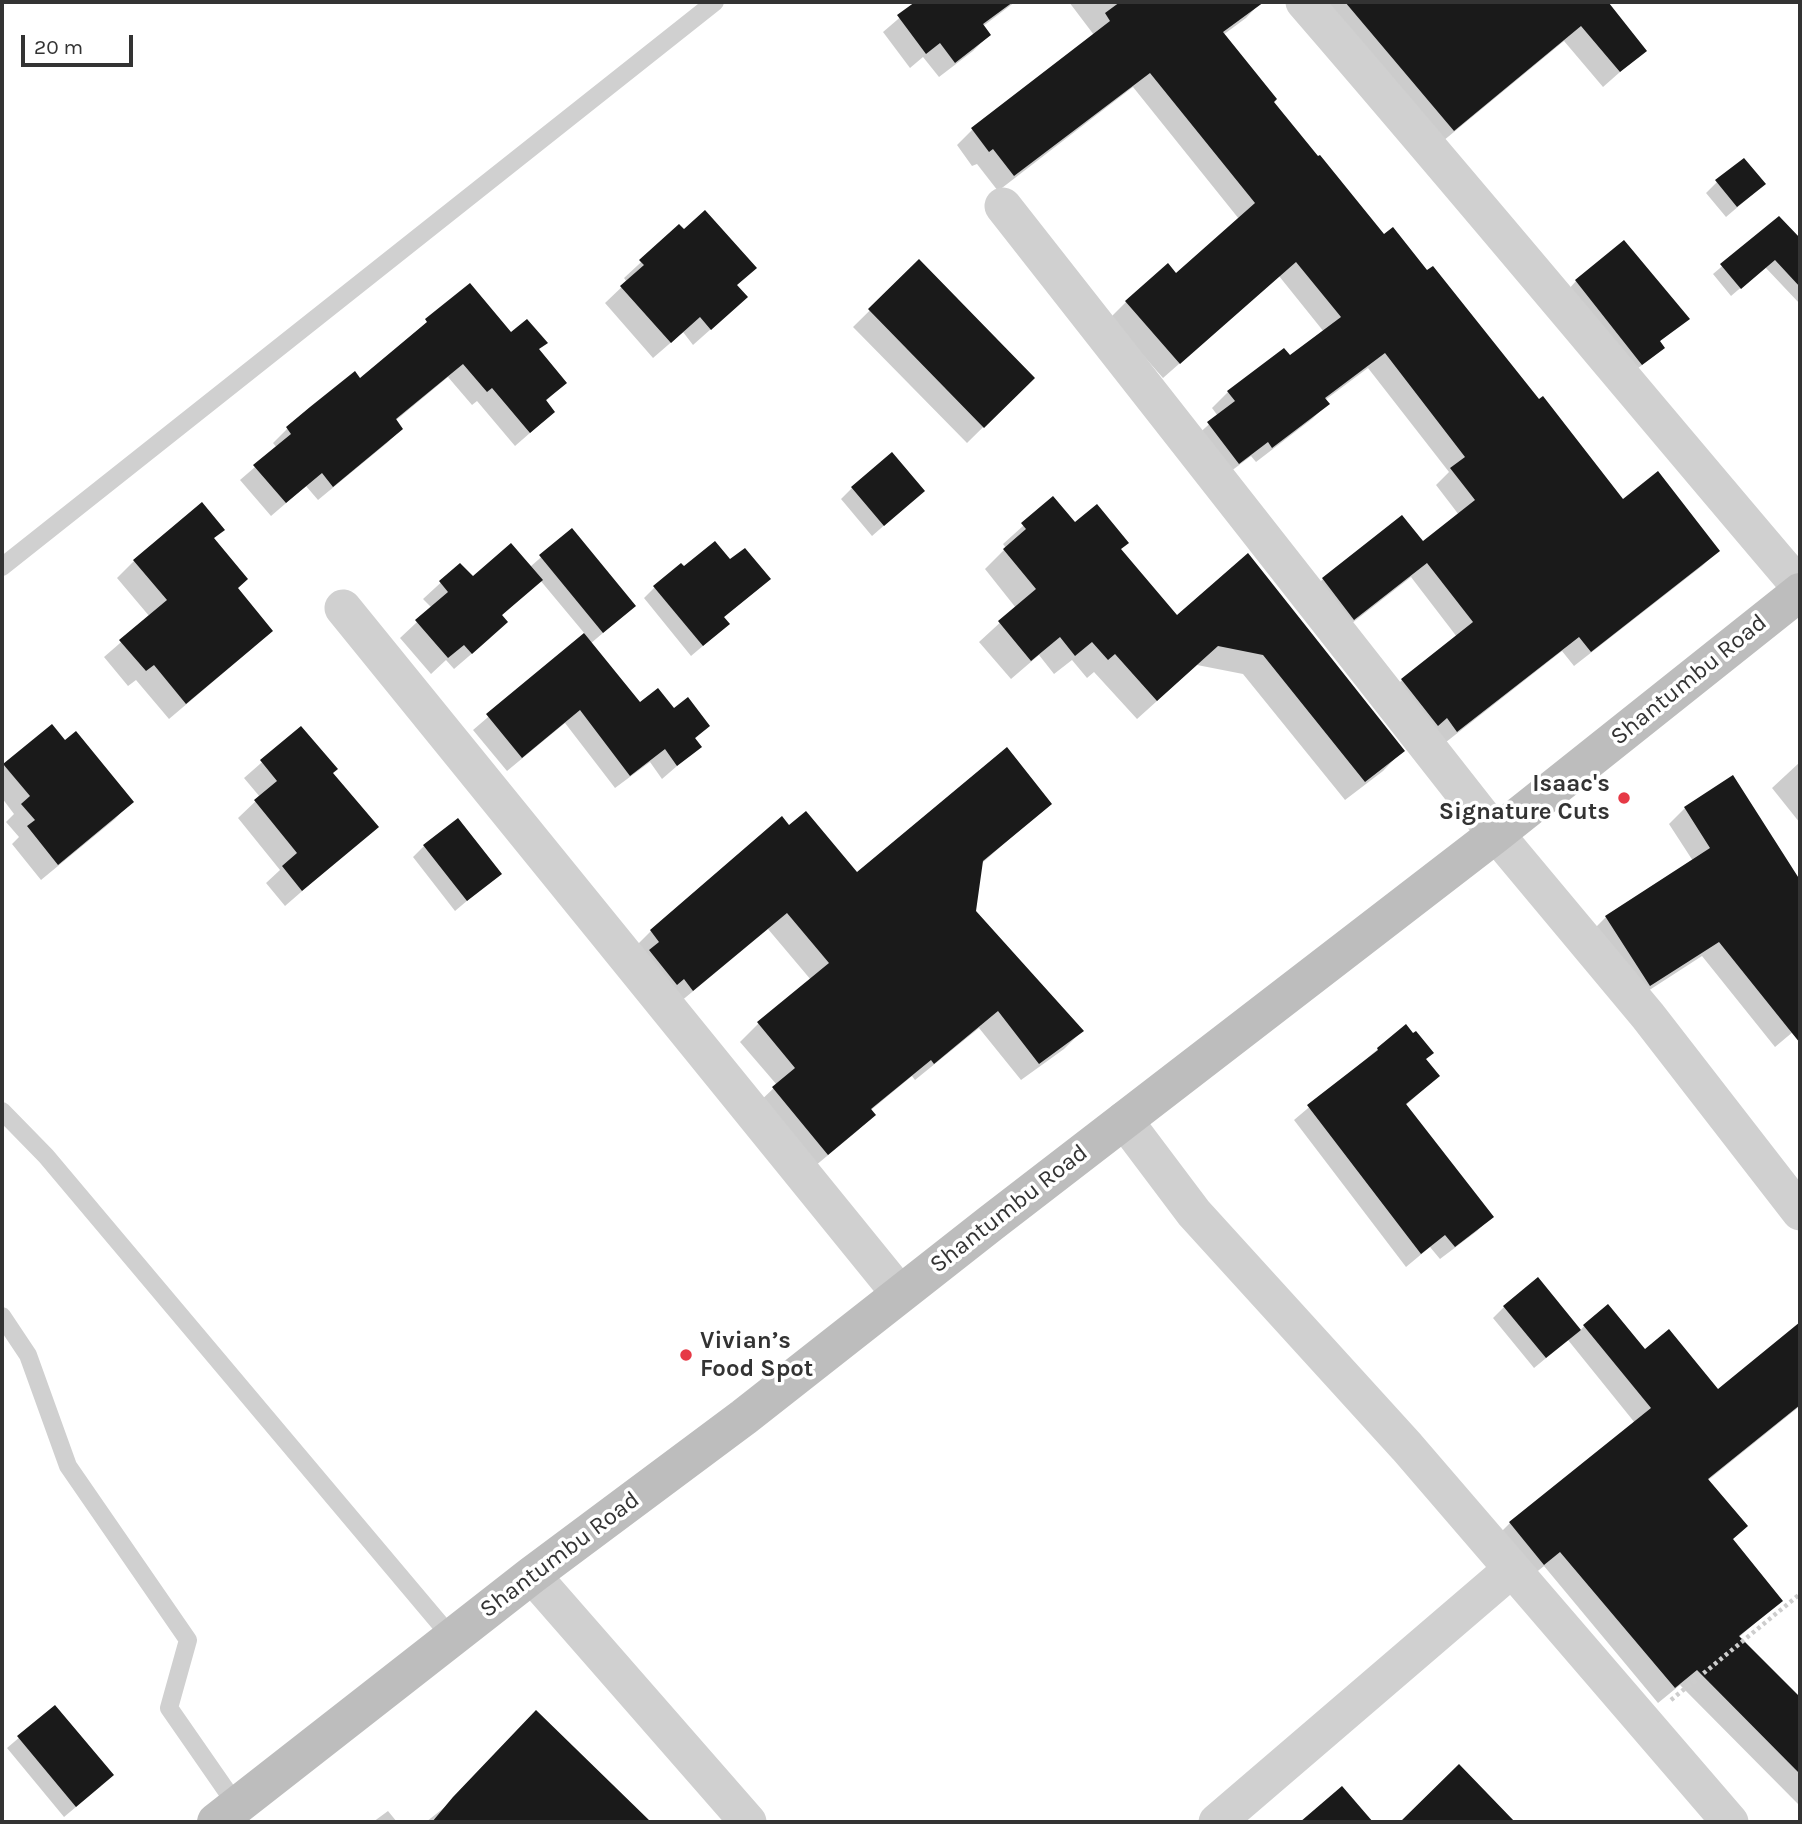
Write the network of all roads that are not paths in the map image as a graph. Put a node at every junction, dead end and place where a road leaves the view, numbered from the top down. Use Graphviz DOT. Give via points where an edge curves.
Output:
graph roads {
  1 [pos="715,2"];
  2 [pos="1304,2"];
  3 [pos="1003,206"];
  4 [pos="2,567"];
  5 [pos="1800,590"];
  6 [pos="344,608"];
  7 [pos="1496,834"];
  8 [pos="2,1111"];
  9 [pos="1124,1120"];
  10 [pos="1800,1212"];
  11 [pos="900,1294"];
  12 [pos="2,1316"];
  13 [pos="1511,1569"];
  14 [pos="532,1575"];
  15 [pos="452,1638"];
  16 [pos="226,1814"];
  17 [pos="748,1822"];
  18 [pos="1217,1822"];
  19 [pos="1730,1822"];
  1 -- 4 [label="lane"];
  2 -- 5 [label="street" via="1480,205"];
  3 -- 7 [label="street"];
  5 -- 7 [label="street, Shantumbu Road"];
  6 -- 11 [label="street"];
  7 -- 9 [label="street, Shantumbu Road"];
  7 -- 10 [label="street" via="1648,1016"];
  8 -- 15 [label="lane" via="46,1156"];
  9 -- 11 [label="street, Shantumbu Road"];
  9 -- 13 [label="street" via="1194,1213"];
  11 -- 14 [label="street, Shantumbu Road"];
  12 -- 16 [label="lane" via="28,1355 68,1466 188,1640 169,1708"];
  13 -- 18 [label="street"];
  13 -- 19 [label="street"];
  14 -- 15 [label="street, Shantumbu Road"];
  14 -- 17 [label="street"];
  15 -- 16 [label="street, Shantumbu Road"];
}
